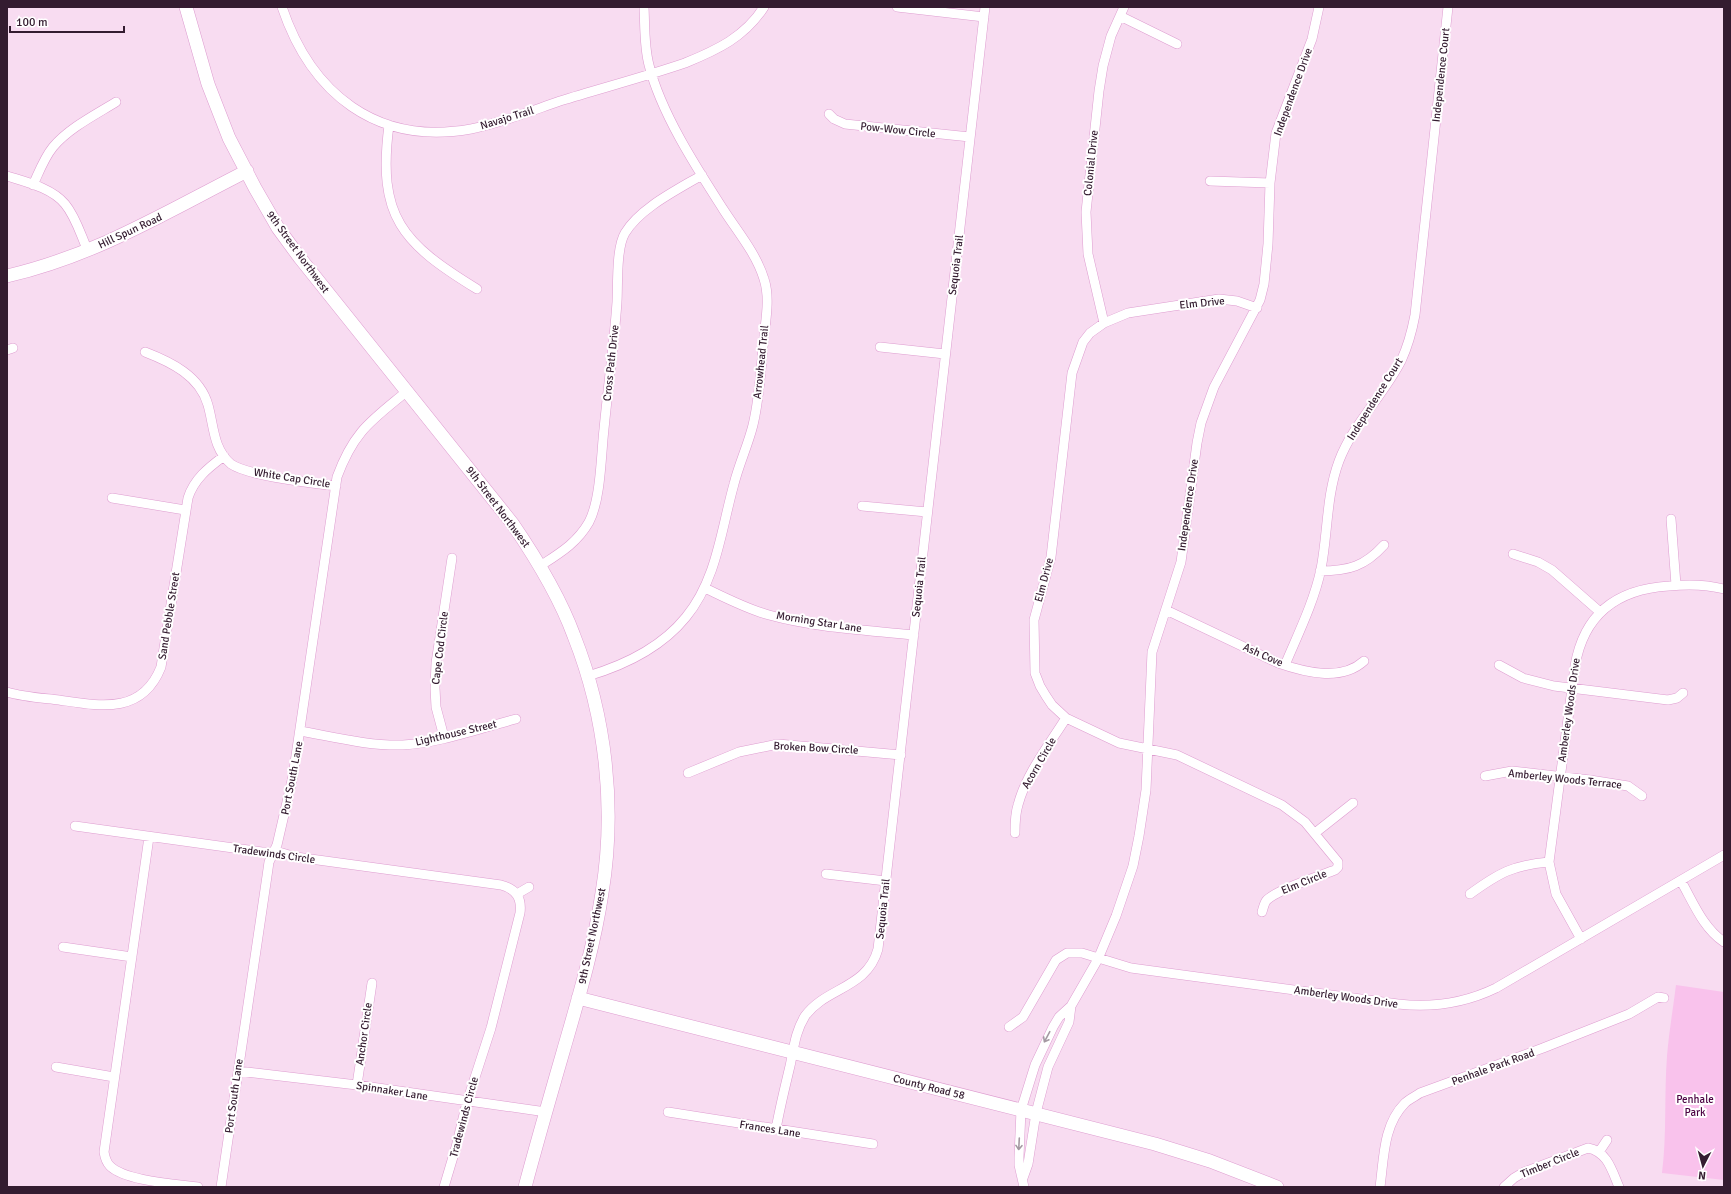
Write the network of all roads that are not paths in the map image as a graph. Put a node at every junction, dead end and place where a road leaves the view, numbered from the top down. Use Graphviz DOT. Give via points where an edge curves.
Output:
graph roads {
  1 [pos="186,7"];
  2 [pos="282,7"];
  3 [pos="644,7"];
  4 [pos="764,7"];
  5 [pos="897,7"];
  6 [pos="985,7"];
  7 [pos="1124,7"];
  8 [pos="1319,7"];
  9 [pos="1448,7"];
  10 [pos="1120,16"];
  11 [pos="984,17"];
  12 [pos="1176,44"];
  13 [pos="652,73"];
  14 [pos="116,102"];
  15 [pos="829,114"];
  16 [pos="390,125"];
  17 [pos="970,137"];
  18 [pos="247,171"];
  19 [pos="702,175"];
  20 [pos="7,176"];
  21 [pos="1210,181"];
  22 [pos="1270,183"];
  23 [pos="33,185"];
  24 [pos="88,251"];
  25 [pos="7,276"];
  26 [pos="477,289"];
  27 [pos="1256,308"];
  28 [pos="1104,323"];
  29 [pos="880,347"];
  30 [pos="145,352"];
  31 [pos="945,354"];
  32 [pos="406,392"];
  33 [pos="224,456"];
  34 [pos="336,486"];
  35 [pos="112,498"];
  36 [pos="862,506"];
  37 [pos="185,510"];
  38 [pos="927,512"];
  39 [pos="1672,519"];
  40 [pos="1384,545"];
  41 [pos="1514,554"];
  42 [pos="452,558"];
  43 [pos="540,566"];
  44 [pos="1320,571"];
  45 [pos="1676,585"];
  46 [pos="705,588"];
  47 [pos="1724,590"];
  48 [pos="1166,610"];
  49 [pos="1600,612"];
  50 [pos="914,634"];
  51 [pos="1364,661"];
  52 [pos="1285,665"];
  53 [pos="1499,665"];
  54 [pos="588,676"];
  55 [pos="1572,689"];
  56 [pos="7,692"];
  57 [pos="1683,693"];
  58 [pos="1066,718"];
  59 [pos="516,719"];
  60 [pos="300,731"];
  61 [pos="444,737"];
  62 [pos="1148,750"];
  63 [pos="901,755"];
  64 [pos="688,773"];
  65 [pos="1485,776"];
  66 [pos="1560,776"];
  67 [pos="1642,796"];
  68 [pos="1353,803"];
  69 [pos="75,826"];
  70 [pos="1315,833"];
  71 [pos="1015,834"];
  72 [pos="149,837"];
  73 [pos="273,852"];
  74 [pos="1724,855"];
  75 [pos="1550,862"];
  76 [pos="826,874"];
  77 [pos="886,881"];
  78 [pos="1681,881"];
  79 [pos="529,887"];
  80 [pos="517,894"];
  81 [pos="1470,894"];
  82 [pos="1262,912"];
  83 [pos="1581,938"];
  84 [pos="1724,942"];
  85 [pos="63,947"];
  86 [pos="132,957"];
  87 [pos="1098,958"];
  88 [pos="372,983"];
  89 [pos="578,998"];
  90 [pos="1664,998"];
  91 [pos="1071,1006"];
  92 [pos="1009,1027"];
  93 [pos="792,1052"];
  94 [pos="56,1067"];
  95 [pos="238,1071"];
  96 [pos="114,1077"];
  97 [pos="357,1086"];
  98 [pos="467,1102"];
  99 [pos="1021,1110"];
  100 [pos="546,1112"];
  101 [pos="668,1112"];
  102 [pos="1036,1114"];
  103 [pos="776,1129"];
  104 [pos="1607,1140"];
  105 [pos="873,1144"];
  106 [pos="1599,1152"];
  107 [pos="1024,1183"];
  108 [pos="198,1187"];
  109 [pos="221,1187"];
  110 [pos="444,1187"];
  111 [pos="525,1187"];
  112 [pos="1277,1187"];
  113 [pos="1380,1187"];
  114 [pos="1504,1187"];
  115 [pos="1619,1187"];
  1 -- 18 [label="street, 9th Street Northwest" via="208,84 230,138"];
  2 -- 16 [label="street, Navajo Trail" via="301,52 317,75 352,107"];
  3 -- 13 [label="street, Arrowhead Trail" via="648,58"];
  4 -- 13 [label="street, Navajo Trail" via="754,22 729,43 692,60"];
  5 -- 11 [label="street"];
  6 -- 11 [label="street, Sequoia Trail"];
  7 -- 10 [label="street, Colonial Drive"];
  8 -- 22 [label="street, Independence Drive" via="1312,38 1276,133"];
  9 -- 44 [label="street, Independence Court" via="1412,332 1401,361 1359,423 1339,463 1331,493"];
  10 -- 12 [label="street"];
  10 -- 28 [label="street, Colonial Drive" via="1108,44 1103,66 1086,212 1088,254"];
  11 -- 17 [label="street, Sequoia Trail"];
  13 -- 16 [label="street, Navajo Trail" via="472,129 434,132"];
  13 -- 19 [label="street, Arrowhead Trail" via="663,104"];
  14 -- 23 [label="street" via="64,136 53,147"];
  15 -- 17 [label="street, Pow-Wow Circle" via="845,124"];
  16 -- 26 [label="street" via="386,150 386,178 395,215 402,230 434,262"];
  17 -- 31 [label="street, Sequoia Trail"];
  18 -- 24 [label="street, Hill Spun Road" via="134,231"];
  18 -- 32 [label="street, 9th Street Northwest" via="266,209 300,258"];
  19 -- 43 [label="street, Cross Path Drive" via="648,209 638,217 624,236 620,251 617,310 594,508 575,542"];
  19 -- 46 [label="street, Arrowhead Trail" via="760,267 765,280 767,301 753,426 734,482 717,554"];
  20 -- 23 [label="street"];
  21 -- 22 [label="street"];
  22 -- 27 [label="street, Independence Drive" via="1264,284"];
  23 -- 24 [label="street" via="52,193 65,204 72,213"];
  24 -- 25 [label="street, Hill Spun Road"];
  27 -- 28 [label="street, Elm Drive" via="1237,301 1219,299 1128,314"];
  27 -- 48 [label="street, Independence Drive" via="1221,371 1201,423 1196,443 1181,562"];
  28 -- 58 [label="street, Elm Drive" via="1082,342 1074,365 1051,557 1034,620 1037,678 1052,705"];
  29 -- 31 [label="street"];
  30 -- 33 [label="street, White Cap Circle" via="171,364 197,384 206,398 213,432"];
  31 -- 38 [label="street, Sequoia Trail"];
  32 -- 34 [label="street, Port South Lane" via="361,430 346,455"];
  32 -- 43 [label="street, 9th Street Northwest" via="512,523"];
  33 -- 34 [label="street, White Cap Circle" via="232,464 245,470"];
  33 -- 37 [label="street, Sand Pebble Street" via="195,483"];
  34 -- 60 [label="street, Port South Lane"];
  35 -- 37 [label="street"];
  36 -- 38 [label="street"];
  37 -- 56 [label="street, Sand Pebble Street" via="161,667 143,694 107,706"];
  38 -- 50 [label="street, Sequoia Trail"];
  39 -- 45 [label="street"];
  40 -- 44 [label="street" via="1361,564 1341,570"];
  41 -- 49 [label="street" via="1552,570"];
  42 -- 61 [label="street, Cape Cod Circle" via="435,683 436,707"];
  43 -- 54 [label="street, 9th Street Northwest" via="564,612"];
  44 -- 52 [label="street, Independence Court"];
  45 -- 47 [label="street, Amberley Woods Drive" via="1702,585"];
  45 -- 49 [label="street, Amberley Woods Drive" via="1629,593"];
  46 -- 50 [label="street, Morning Star Lane" via="751,609 788,619"];
  46 -- 54 [label="street, Arrowhead Trail" via="678,626 652,648 633,659"];
  48 -- 52 [label="street, Ash Cove"];
  48 -- 62 [label="street, Independence Drive" via="1152,652"];
  49 -- 55 [label="street, Amberley Woods Drive" via="1580,642"];
  50 -- 63 [label="street, Sequoia Trail"];
  51 -- 52 [label="street, Ash Cove" via="1348,672 1336,673 1307,671"];
  53 -- 55 [label="street" via="1532,682"];
  54 -- 89 [label="street, 9th Street Northwest" via="605,759 608,837 598,918"];
  55 -- 57 [label="street" via="1668,700"];
  55 -- 66 [label="street, Amberley Woods Drive"];
  58 -- 62 [label="street, Elm Drive" via="1116,742"];
  58 -- 71 [label="street, Acorn Circle" via="1034,768 1021,794 1016,812"];
  59 -- 61 [label="street, Lighthouse Street"];
  60 -- 61 [label="street, Lighthouse Street" via="394,745 416,744"];
  60 -- 73 [label="street, Port South Lane" via="287,805"];
  62 -- 70 [label="street, Elm Drive" via="1177,755 1282,805 1296,814"];
  62 -- 87 [label="street, Independence Drive" via="1144,803 1132,866 1118,911"];
  63 -- 64 [label="street, Broken Bow Circle" via="778,744 739,752"];
  63 -- 77 [label="street, Sequoia Trail"];
  65 -- 66 [label="street, Amberley Woods Terrace" via="1512,771"];
  66 -- 67 [label="street, Amberley Woods Terrace" via="1628,786"];
  66 -- 75 [label="street, Amberley Woods Drive"];
  68 -- 70 [label="street"];
  69 -- 72 [label="street, Tradewinds Circle"];
  70 -- 82 [label="street, Elm Circle" via="1338,862 1338,867 1271,897 1266,901"];
  72 -- 73 [label="street, Tradewinds Circle"];
  72 -- 86 [label="street"];
  73 -- 80 [label="street, Tradewinds Circle" via="501,885 511,888"];
  73 -- 95 [label="street, Port South Lane" via="269,862"];
  74 -- 78 [label="street, Amberley Woods Drive"];
  75 -- 81 [label="street" via="1508,869"];
  75 -- 83 [label="street, Amberley Woods Drive" via="1556,894"];
  76 -- 77 [label="street"];
  77 -- 93 [label="street, Sequoia Trail" via="879,942 873,962 861,977 821,1001 810,1011 801,1024"];
  78 -- 83 [label="street, Amberley Woods Drive"];
  78 -- 84 [label="street" via="1708,927"];
  79 -- 80 [label="street"];
  80 -- 98 [label="street, Tradewinds Circle" via="521,902 520,913 490,1028"];
  83 -- 87 [label="street, Amberley Woods Drive" via="1485,993 1460,1001 1427,1006 1130,968"];
  85 -- 86 [label="street"];
  86 -- 96 [label="street"];
  87 -- 91 [label="street, Independence Drive"];
  87 -- 92 [label="street, Amberley Woods Drive" via="1082,953 1067,953 1056,960 1023,1017"];
  88 -- 97 [label="street, Anchor Circle"];
  89 -- 93 [label="street, County Road 58"];
  89 -- 100 [label="street, 9th Street Northwest"];
  90 -- 113 [label="street, Penhale Park Road" via="1658,996 1629,1014 1420,1093 1405,1102 1392,1119 1388,1130"];
  91 -- 99 [label="street, Independence Drive, one-way" via="1059,1018 1046,1040"];
  91 -- 102 [label="street, Independence Drive" via="1069,1022 1048,1067"];
  93 -- 99 [label="street, County Road 58"];
  93 -- 103 [label="street, Sequoia Trail"];
  94 -- 96 [label="street"];
  95 -- 97 [label="street, Spinnaker Lane"];
  95 -- 109 [label="street, Port South Lane"];
  96 -- 108 [label="street" via="105,1138 104,1152 107,1163 127,1176"];
  97 -- 98 [label="street, Spinnaker Lane"];
  98 -- 100 [label="street, Spinnaker Lane"];
  98 -- 110 [label="street, Tradewinds Circle"];
  99 -- 102 [label="street, County Road 58"];
  99 -- 107 [label="street, Independence Drive, one-way" via="1019,1165"];
  100 -- 111 [label="street, 9th Street Northwest"];
  101 -- 103 [label="street, Frances Lane"];
  102 -- 107 [label="street, Independence Drive"];
  102 -- 112 [label="street, County Road 58" via="1174,1149"];
  103 -- 105 [label="street, Frances Lane"];
  104 -- 106 [label="street"];
  106 -- 114 [label="street, Timber Circle" via="1583,1149 1540,1165 1514,1178"];
  106 -- 115 [label="street" via="1610,1164"];
}
